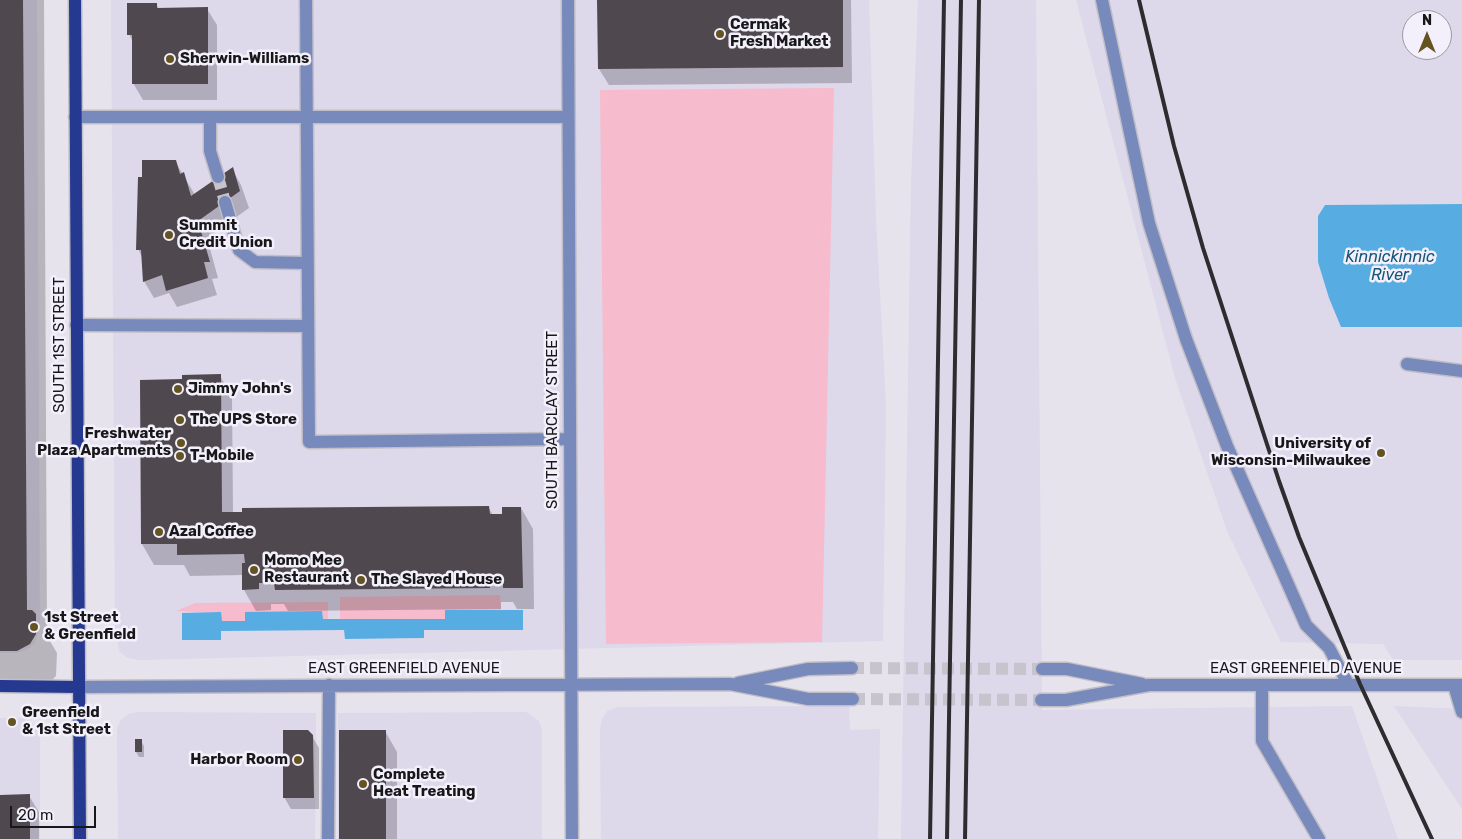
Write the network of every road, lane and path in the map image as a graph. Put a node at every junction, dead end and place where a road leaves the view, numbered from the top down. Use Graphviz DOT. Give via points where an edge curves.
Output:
graph roads {
  1 [pos="75,0"];
  2 [pos="306,0"];
  3 [pos="568,0"];
  4 [pos="1102,0"];
  5 [pos="75,117"];
  6 [pos="210,117"];
  7 [pos="306,117"];
  8 [pos="568,117"];
  9 [pos="218,177"];
  10 [pos="225,202"];
  11 [pos="307,263"];
  12 [pos="76,325"];
  13 [pos="308,326"];
  14 [pos="1407,364"];
  15 [pos="1462,371"];
  16 [pos="570,439"];
  17 [pos="852,668"];
  18 [pos="1042,669"];
  19 [pos="570,684"];
  20 [pos="730,684"];
  21 [pos="1348,684"];
  22 [pos="1458,685"];
  23 [pos="0,686"];
  24 [pos="329,686"];
  25 [pos="1149,686"];
  26 [pos="1262,686"];
  27 [pos="78,687"];
  28 [pos="852,699"];
  29 [pos="1041,700"];
  30 [pos="1462,712"];
  31 [pos="80,839"];
  32 [pos="328,839"];
  33 [pos="572,839"];
  34 [pos="1319,839"];
  1 -- 5 [label="main road, SOUTH 1ST STREET"];
  2 -- 7 [label="street"];
  3 -- 8 [label="street, SOUTH BARCLAY STREET"];
  4 -- 21 [label="street" via="1148,223 1186,339 1227,446 1306,625 1329,648"];
  5 -- 6 [label="street"];
  5 -- 12 [label="main road, SOUTH 1ST STREET"];
  6 -- 7 [label="street"];
  6 -- 9 [label="street" via="210,151"];
  7 -- 8 [label="street"];
  7 -- 11 [label="street"];
  8 -- 16 [label="street, SOUTH BARCLAY STREET"];
  10 -- 11 [label="street" via="239,250 255,262"];
  11 -- 13 [label="street"];
  12 -- 13 [label="street"];
  12 -- 27 [label="main road, SOUTH 1ST STREET"];
  13 -- 16 [label="street" via="309,442"];
  14 -- 15 [label="street"];
  16 -- 19 [label="street, SOUTH BARCLAY STREET"];
  17 -- 20 [label="street, EAST GREENFIELD AVENUE" via="808,669"];
  18 -- 25 [label="street, EAST GREENFIELD AVENUE" via="1067,669"];
  19 -- 20 [label="street, EAST GREENFIELD AVENUE"];
  19 -- 24 [label="street, EAST GREENFIELD AVENUE"];
  19 -- 33 [label="street, SOUTH BARCLAY STREET"];
  20 -- 28 [label="street, EAST GREENFIELD AVENUE" via="808,699"];
  21 -- 22 [label="street, EAST GREENFIELD AVENUE"];
  21 -- 26 [label="street, EAST GREENFIELD AVENUE"];
  22 -- 30 [label="street"];
  23 -- 27 [label="main road"];
  24 -- 27 [label="street, EAST GREENFIELD AVENUE"];
  24 -- 32 [label="street"];
  25 -- 26 [label="street, EAST GREENFIELD AVENUE"];
  25 -- 29 [label="street, EAST GREENFIELD AVENUE" via="1066,700"];
  26 -- 34 [label="street" via="1262,741"];
  27 -- 31 [label="main road, SOUTH 1ST STREET"];
}
